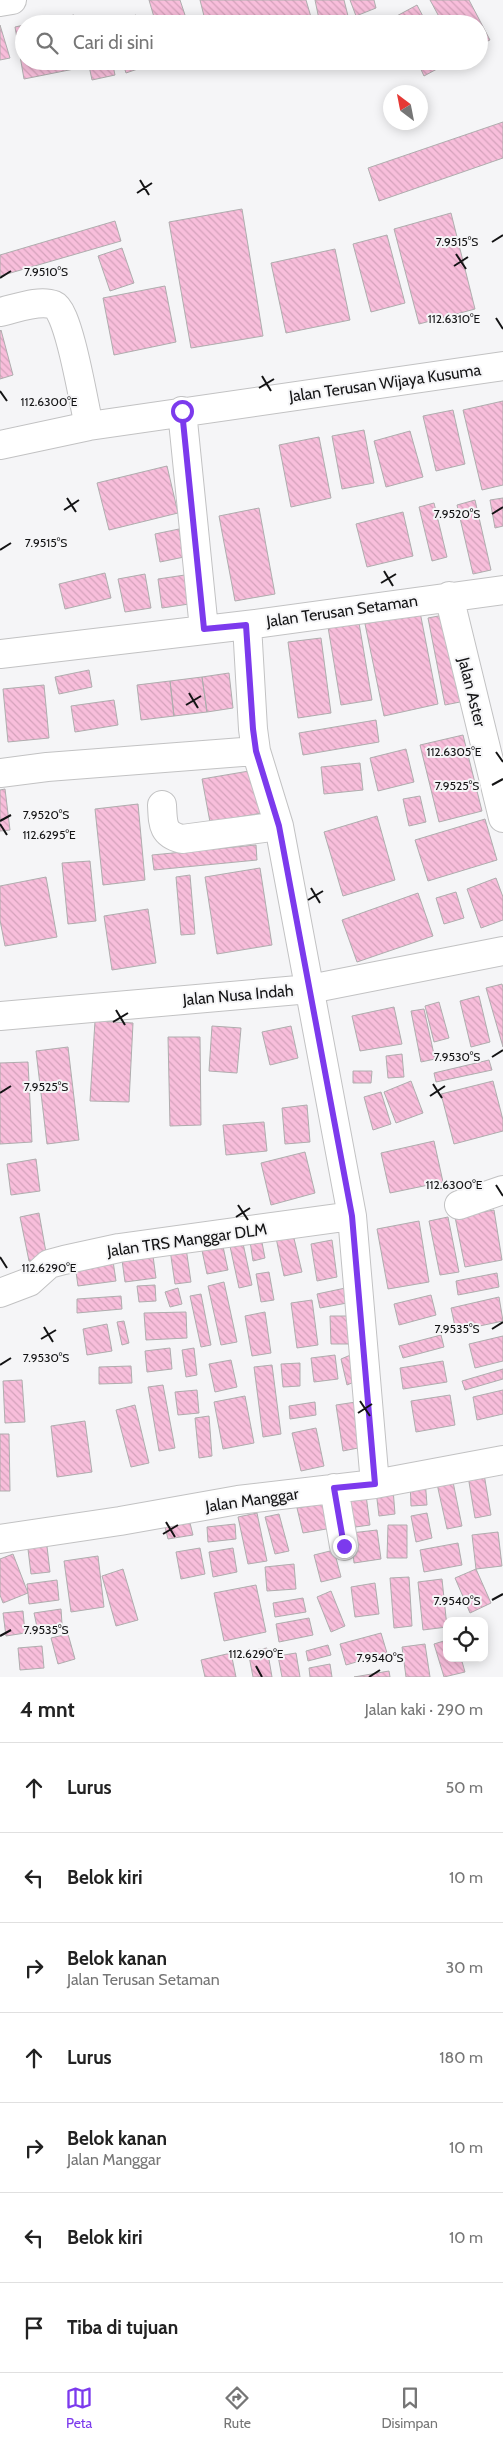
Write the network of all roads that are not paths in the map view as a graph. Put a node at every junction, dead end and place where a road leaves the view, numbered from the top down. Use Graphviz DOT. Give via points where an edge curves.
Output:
graph roads {
  1 [pos="12,0"];
  2 [pos="0,2"];
  3 [pos="0,312"];
  4 [pos="503,366"];
  5 [pos="182,411"];
  6 [pos="89,426"];
  7 [pos="0,445"];
  8 [pos="503,590"];
  9 [pos="449,596"];
  10 [pos="246,625"];
  11 [pos="204,629"];
  12 [pos="0,654"];
  13 [pos="256,751"];
  14 [pos="0,773"];
  15 [pos="162,806"];
  16 [pos="503,818"];
  17 [pos="279,826"];
  18 [pos="503,951"];
  19 [pos="310,988"];
  20 [pos="0,1016"];
  21 [pos="503,1190"];
  22 [pos="459,1205"];
  23 [pos="352,1216"];
  24 [pos="0,1293"];
  25 [pos="503,1460"];
  26 [pos="375,1484"];
  27 [pos="334,1488"];
  28 [pos="0,1539"];
  29 [pos="344,1546"];
  1 -- 2 [label="street"];
  3 -- 6 [label="street" via="46,303 60,310 70,334"];
  4 -- 5 [label="street, Jalan Terusan Wijaya Kusuma"];
  5 -- 6 [label="street, Jalan Terusan Wijaya Kusuma"];
  5 -- 11 [label="street"];
  6 -- 7 [label="street, Jalan Terusan Wijaya Kusuma"];
  8 -- 9 [label="street, Jalan Terusan Setaman"];
  9 -- 10 [label="street, Jalan Terusan Setaman"];
  9 -- 16 [label="street, Jalan Aster"];
  10 -- 11 [label="street"];
  10 -- 13 [label="street, Jalan Terusan Setaman"];
  11 -- 12 [label="street"];
  13 -- 14 [label="street"];
  13 -- 17 [label="street, Jalan Terusan Setaman"];
  15 -- 17 [label="street" via="163,826 171,836 182,838"];
  17 -- 19 [label="street, Jalan Terusan Setaman"];
  18 -- 19 [label="street, Jalan Nusa Indah"];
  19 -- 20 [label="street, Jalan Nusa Indah"];
  19 -- 23 [label="street, Jalan Terusan Setaman"];
  21 -- 22 [label="street"];
  23 -- 24 [label="street, Jalan TRS Manggar DLM" via="119,1248 64,1260 49,1264 29,1282"];
  23 -- 26 [label="street, Jalan Terusan Setaman"];
  25 -- 26 [label="street, Jalan Manggar"];
  26 -- 27 [label="street, Jalan Manggar"];
  27 -- 28 [label="street, Jalan Manggar" via="238,1500"];
  27 -- 29 [label="street"];
}
